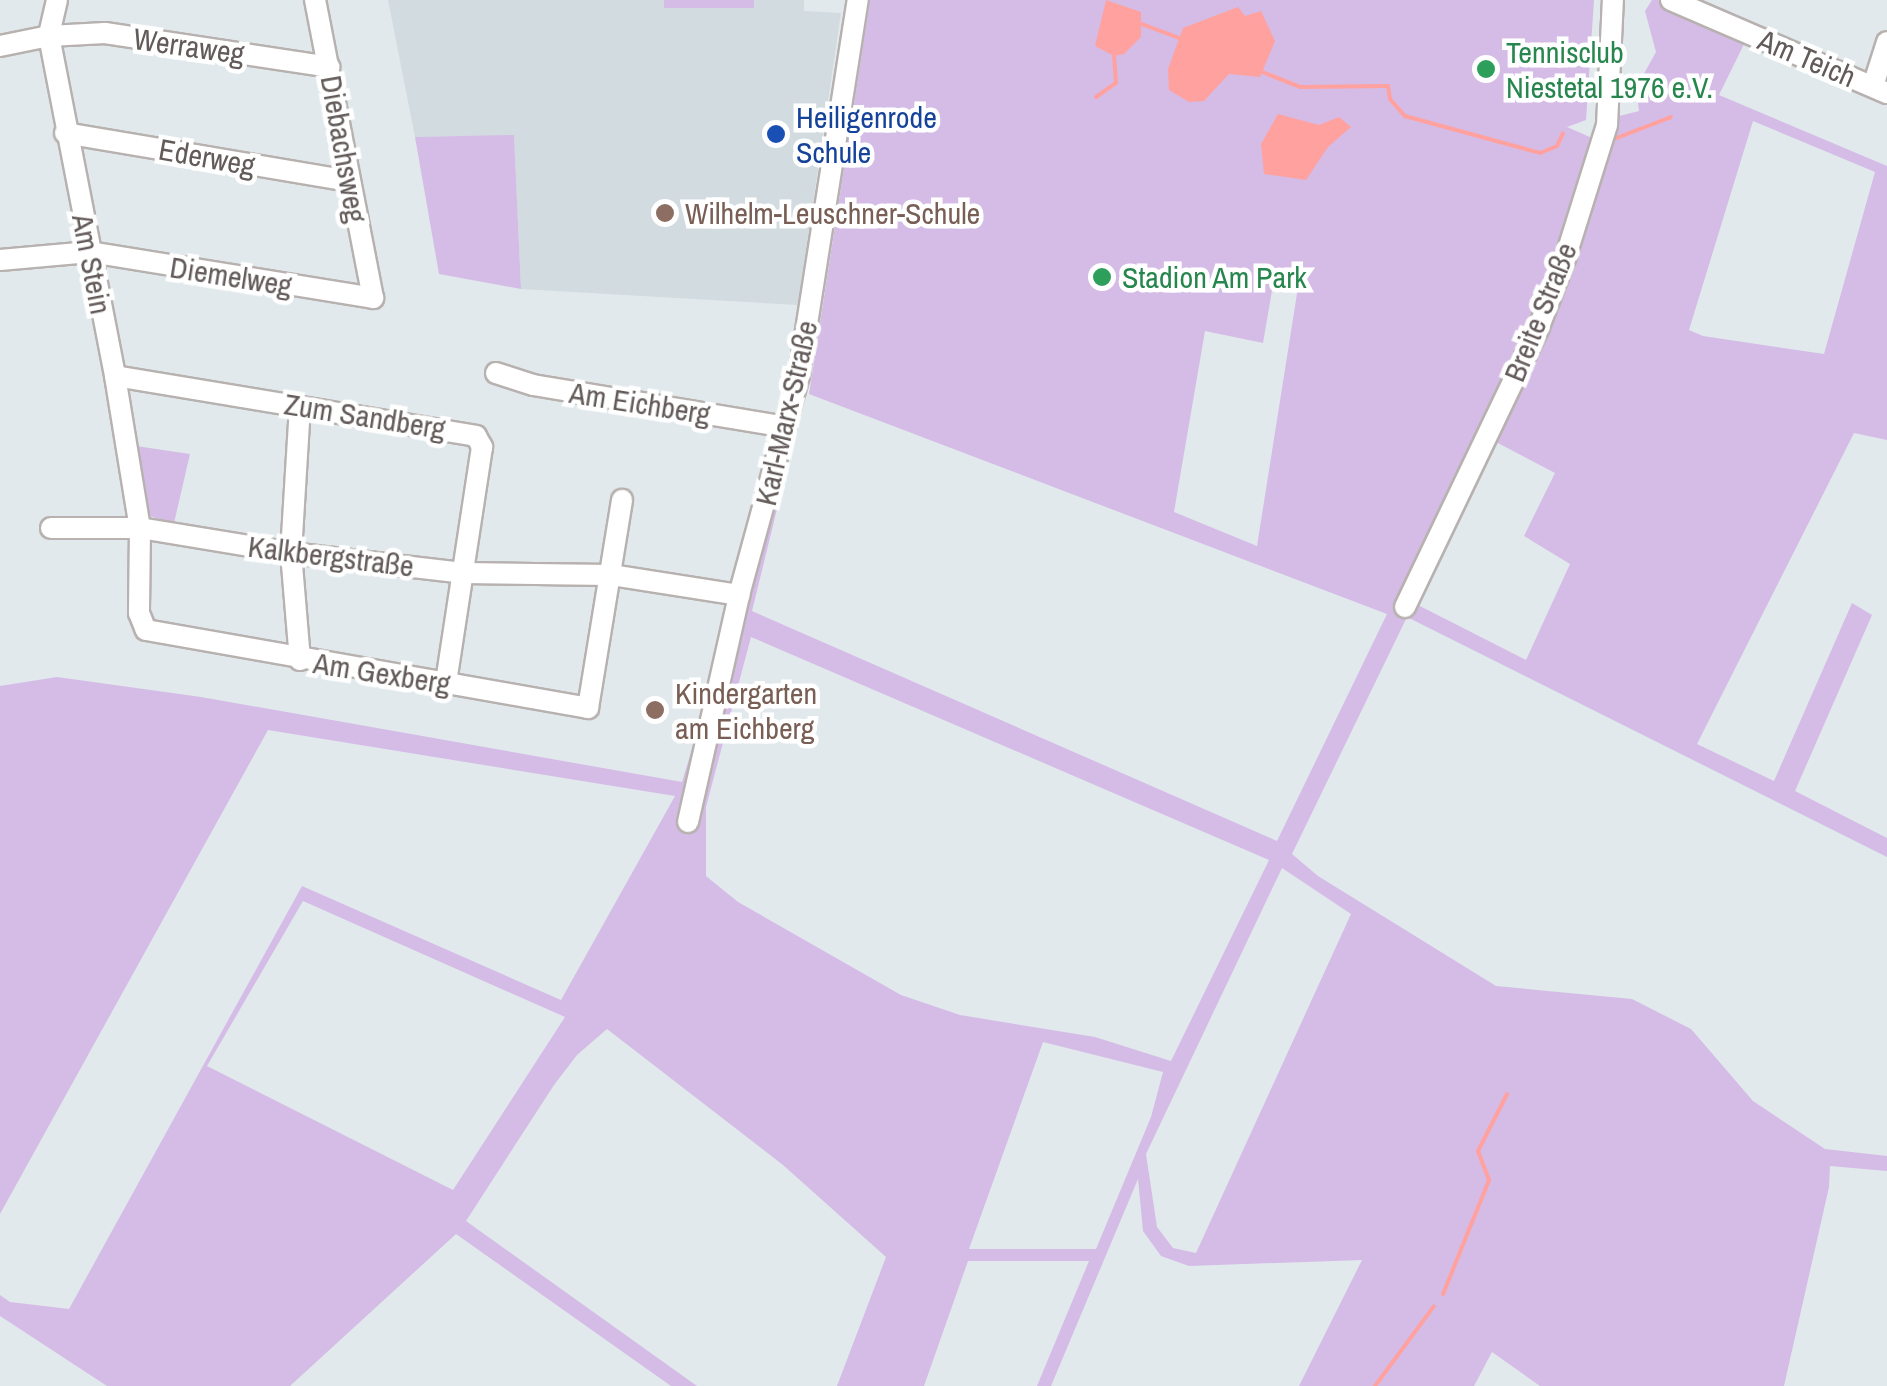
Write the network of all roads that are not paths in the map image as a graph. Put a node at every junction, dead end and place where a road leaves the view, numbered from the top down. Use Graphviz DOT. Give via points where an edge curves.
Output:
graph roads {
  1 [pos="58,0"];
  2 [pos="315,0"];
  3 [pos="858,0"];
  4 [pos="1613,0"];
  5 [pos="1672,0"];
  6 [pos="49,36"];
  7 [pos="1887,42"];
  8 [pos="0,46"];
  9 [pos="329,67"];
  10 [pos="1880,90"];
  11 [pos="65,133"];
  12 [pos="349,182"];
  13 [pos="90,252"];
  14 [pos="0,260"];
  15 [pos="373,298"];
  16 [pos="496,373"];
  17 [pos="115,376"];
  18 [pos="300,406"];
  19 [pos="786,427"];
  20 [pos="622,500"];
  21 [pos="51,528"];
  22 [pos="140,528"];
  23 [pos="291,553"];
  24 [pos="463,573"];
  25 [pos="612,575"];
  26 [pos="739,596"];
  27 [pos="1404,607"];
  28 [pos="300,660"];
  29 [pos="446,683"];
  30 [pos="688,822"];
  1 -- 6 [label="street, Am Stein"];
  2 -- 9 [label="street, Diebachsweg"];
  3 -- 19 [label="street, Karl-Marx-Straße" via="813,297"];
  4 -- 27 [label="street, Breite Straße" via="1607,125 1564,260 1539,327"];
  5 -- 10 [label="street, Am Teich"];
  6 -- 8 [label="street, Werraweg"];
  6 -- 9 [label="street, Werraweg" via="105,34"];
  6 -- 11 [label="street, Am Stein"];
  7 -- 10 [label="street"];
  9 -- 12 [label="street, Diebachsweg"];
  11 -- 12 [label="street, Ederweg"];
  11 -- 13 [label="street, Am Stein"];
  12 -- 15 [label="street, Diebachsweg"];
  13 -- 14 [label="street, Diemelweg"];
  13 -- 15 [label="street, Diemelweg"];
  13 -- 17 [label="street, Am Stein"];
  16 -- 19 [label="street, Am Eichberg" via="532,385"];
  17 -- 18 [label="street, Zum Sandberg"];
  17 -- 22 [label="street, Am Stein"];
  18 -- 23 [label="street"];
  18 -- 24 [label="street, Zum Sandberg" via="476,436 482,446"];
  19 -- 26 [label="street, Karl-Marx-Straße"];
  20 -- 25 [label="street"];
  21 -- 22 [label="street, Kalkbergstraße"];
  22 -- 23 [label="street, Kalkbergstraße"];
  22 -- 28 [label="street, Am Gexberg" via="138,613 146,630"];
  23 -- 24 [label="street, Kalkbergstraße"];
  23 -- 28 [label="street"];
  24 -- 25 [label="street, Kalkbergstraße"];
  24 -- 29 [label="street"];
  25 -- 26 [label="street, Kalkbergstraße"];
  25 -- 29 [label="street, Am Gexberg" via="588,708"];
  26 -- 30 [label="street, Karl-Marx-Straße"];
  28 -- 29 [label="street, Am Gexberg"];
}
